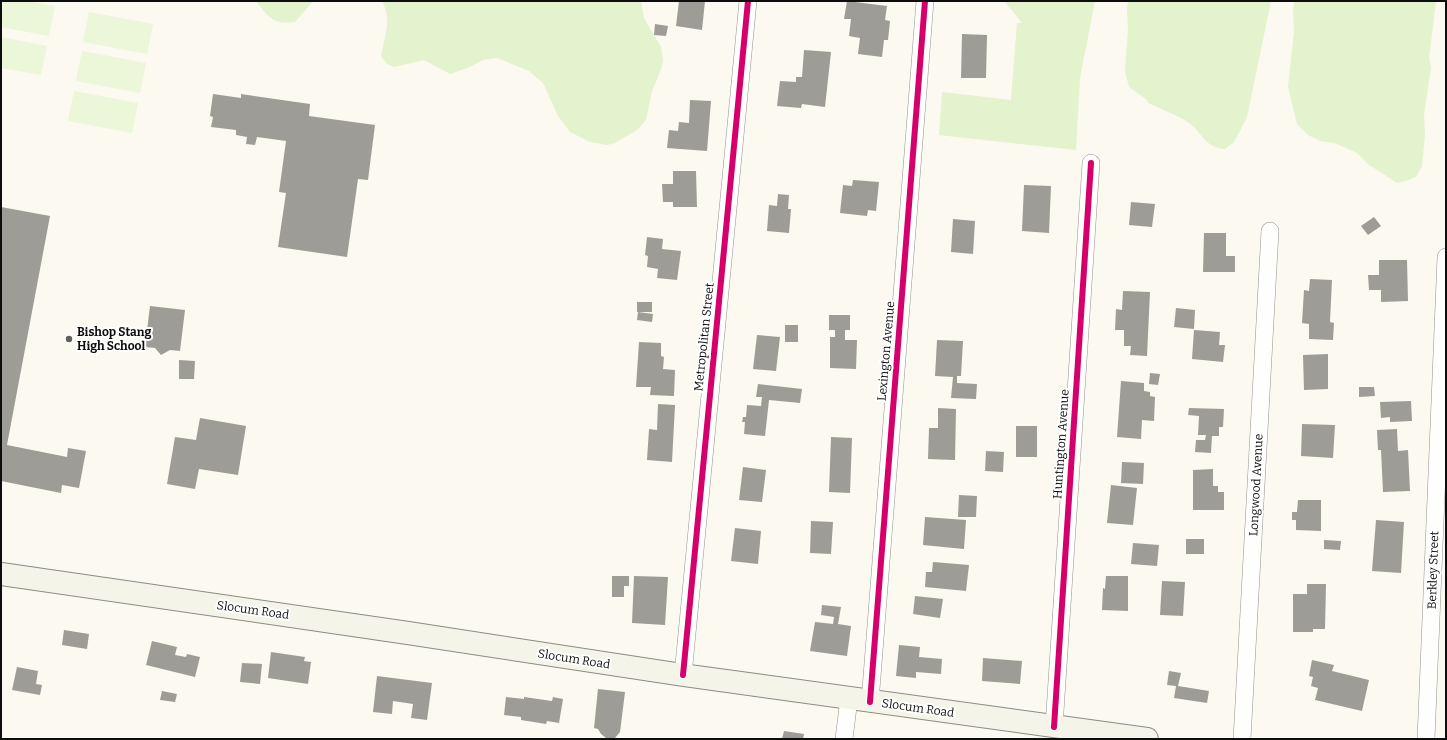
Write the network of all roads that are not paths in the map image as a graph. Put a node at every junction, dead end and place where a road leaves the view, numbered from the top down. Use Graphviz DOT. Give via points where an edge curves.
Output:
graph roads {
  1 [pos="748,1"];
  2 [pos="925,1"];
  3 [pos="1091,163"];
  4 [pos="1270,231"];
  5 [pos="1446,257"];
  6 [pos="1,574"];
  7 [pos="683,675"];
  8 [pos="859,700"];
  9 [pos="1054,727"];
  10 [pos="844,739"];
  11 [pos="1147,739"];
  12 [pos="1242,739"];
  13 [pos="1426,739"];
  1 -- 7 [label="street, Metropolitan Street"];
  2 -- 8 [label="street, Lexington Avenue"];
  3 -- 9 [label="street, Huntington Avenue"];
  4 -- 12 [label="street, Longwood Avenue"];
  5 -- 13 [label="street, Berkley Street"];
  6 -- 7 [label="main road, Slocum Road"];
  7 -- 8 [label="main road, Slocum Road"];
  8 -- 9 [label="main road, Slocum Road"];
  8 -- 10 [label="street, Lexington Avenue"];
  9 -- 11 [label="main road, Slocum Road"];
}
